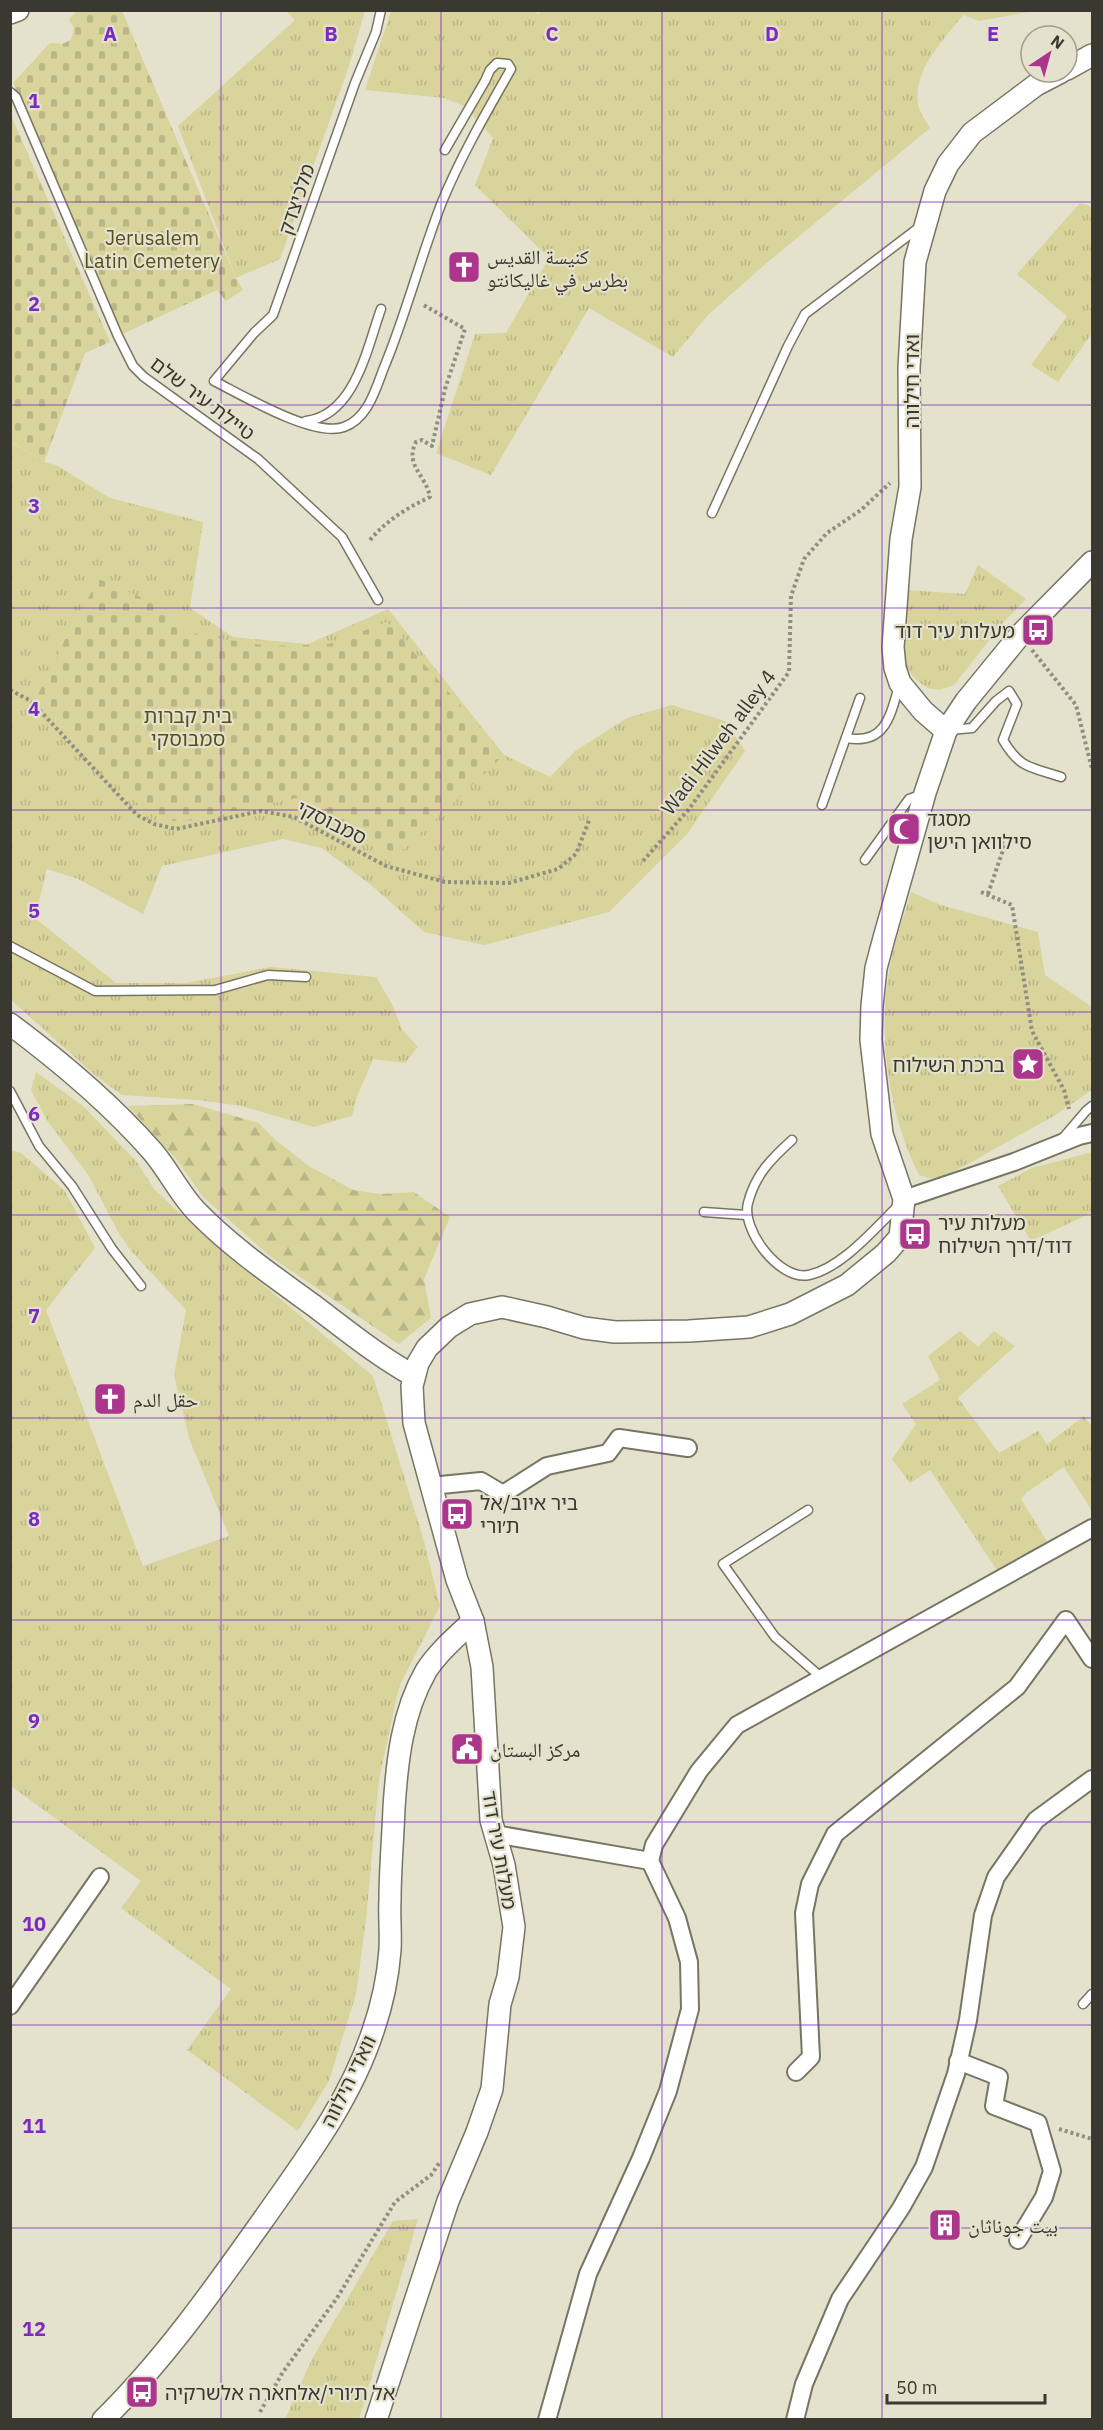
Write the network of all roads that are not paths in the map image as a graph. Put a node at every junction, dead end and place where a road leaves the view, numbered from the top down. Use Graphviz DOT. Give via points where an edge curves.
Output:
graph roads {
  1 [pos="18,10"];
  2 [pos="381,10"];
  3 [pos="10,13"];
  4 [pos="1038,84"];
  5 [pos="10,92"];
  6 [pos="445,150"];
  7 [pos="925,224"];
  8 [pos="381,309"];
  9 [pos="296,422"];
  10 [pos="712,513"];
  11 [pos="1092,562"];
  12 [pos="378,600"];
  13 [pos="900,683"];
  14 [pos="860,698"];
  15 [pos="946,730"];
  16 [pos="846,738"];
  17 [pos="1061,777"];
  18 [pos="925,793"];
  19 [pos="822,805"];
  20 [pos="865,860"];
  21 [pos="10,946"];
  22 [pos="306,977"];
  23 [pos="14,1030"];
  24 [pos="10,1091"];
  25 [pos="1092,1106"];
  26 [pos="1092,1133"];
  27 [pos="792,1140"];
  28 [pos="1058,1144"];
  29 [pos="904,1199"];
  30 [pos="704,1212"];
  31 [pos="746,1215"];
  32 [pos="141,1286"];
  33 [pos="414,1376"];
  34 [pos="688,1448"];
  35 [pos="431,1486"];
  36 [pos="808,1510"];
  37 [pos="1092,1528"];
  38 [pos="473,1621"];
  39 [pos="1092,1659"];
  40 [pos="822,1678"];
  41 [pos="1091,1782"];
  42 [pos="495,1834"];
  43 [pos="650,1861"];
  44 [pos="100,1877"];
  45 [pos="1092,1994"];
  46 [pos="1083,2004"];
  47 [pos="10,2006"];
  48 [pos="958,2061"];
  49 [pos="796,2072"];
  50 [pos="1018,2240"];
  51 [pos="103,2420"];
  52 [pos="376,2420"];
  53 [pos="547,2420"];
  54 [pos="795,2420"];
  1 -- 3 [label="street"];
  2 -- 9 [label="lane, מלכיצדק" via="273,315 214,381"];
  4 -- 7 [label="street, ואדי חילווה" via="972,133 948,164"];
  5 -- 12 [label="lane, טיילת עיר שלם" via="16,97 133,366 258,459 313,508 342,537"];
  6 -- 9 [label="lane" via="490,70 497,63 508,64 511,69 469,143 442,202 392,348 364,415 345,427 333,429"];
  7 -- 10 [label="lane" via="805,314"];
  7 -- 13 [label="street, ואדי חילווה" via="911,297 910,487 901,539 893,647"];
  8 -- 9 [label="lane" via="354,385 318,420"];
  11 -- 15 [label="street" via="1020,635"];
  13 -- 15 [label="street, ואדי חילווה" via="923,711"];
  13 -- 16 [label="lane" via="891,714 876,736 862,741"];
  14 -- 16 [label="lane"];
  15 -- 17 [label="lane" via="972,728 1009,691 1017,704 1003,740 1020,763"];
  15 -- 18 [label="street"];
  16 -- 19 [label="lane"];
  18 -- 20 [label="lane" via="909,799"];
  18 -- 29 [label="street" via="876,968 872,1006 874,1075 882,1134"];
  21 -- 22 [label="lane" via="95,991 215,990 268,975"];
  23 -- 33 [label="street" via="120,1118 155,1154 196,1210 247,1256 381,1356"];
  24 -- 32 [label="lane" via="39,1146 72,1186"];
  25 -- 28 [label="lane"];
  26 -- 28 [label="street"];
  27 -- 31 [label="lane" via="761,1171"];
  28 -- 29 [label="street"];
  29 -- 31 [label="lane" via="863,1241 833,1264 807,1275 788,1272 773,1260 761,1247"];
  29 -- 33 [label="street" via="900,1237 886,1253 847,1285 790,1314 749,1327 721,1330 615,1332 502,1307 459,1320 436,1337"];
  30 -- 31 [label="lane"];
  33 -- 35 [label="street, מעלות עיר דוד" via="414,1423"];
  34 -- 35 [label="street" via="619,1438 608,1453 547,1466 503,1494 481,1481"];
  35 -- 38 [label="street, מעלות עיר דוד" via="457,1580"];
  36 -- 40 [label="lane" via="723,1564 775,1637"];
  37 -- 40 [label="street"];
  38 -- 42 [label="street, מעלות עיר דוד" via="482,1667 488,1786"];
  38 -- 51 [label="street, וואדי הילווה" via="427,1670 403,1728 396,1776 390,1951 374,2030 358,2072 314,2148 216,2285 142,2379"];
  39 -- 49 [label="street" via="1066,1620 1017,1687 835,1834 810,1884 804,1913 811,2056"];
  40 -- 43 [label="street" via="737,1725 699,1771 654,1845"];
  41 -- 48 [label="street" via="1036,1820 996,1877 983,1916"];
  42 -- 43 [label="street"];
  42 -- 52 [label="street, מעלות עיר דוד" via="514,1927 508,1977 500,2004 492,2089 448,2201"];
  43 -- 53 [label="street" via="677,1918 689,1962 690,2009 668,2091 588,2274"];
  44 -- 47 [label="street"];
  45 -- 46 [label="lane"];
  48 -- 50 [label="street" via="999,2077 994,2106 1038,2122 1052,2171 1044,2197"];
  48 -- 54 [label="street" via="924,2167 902,2208 840,2300 804,2384"];
}
